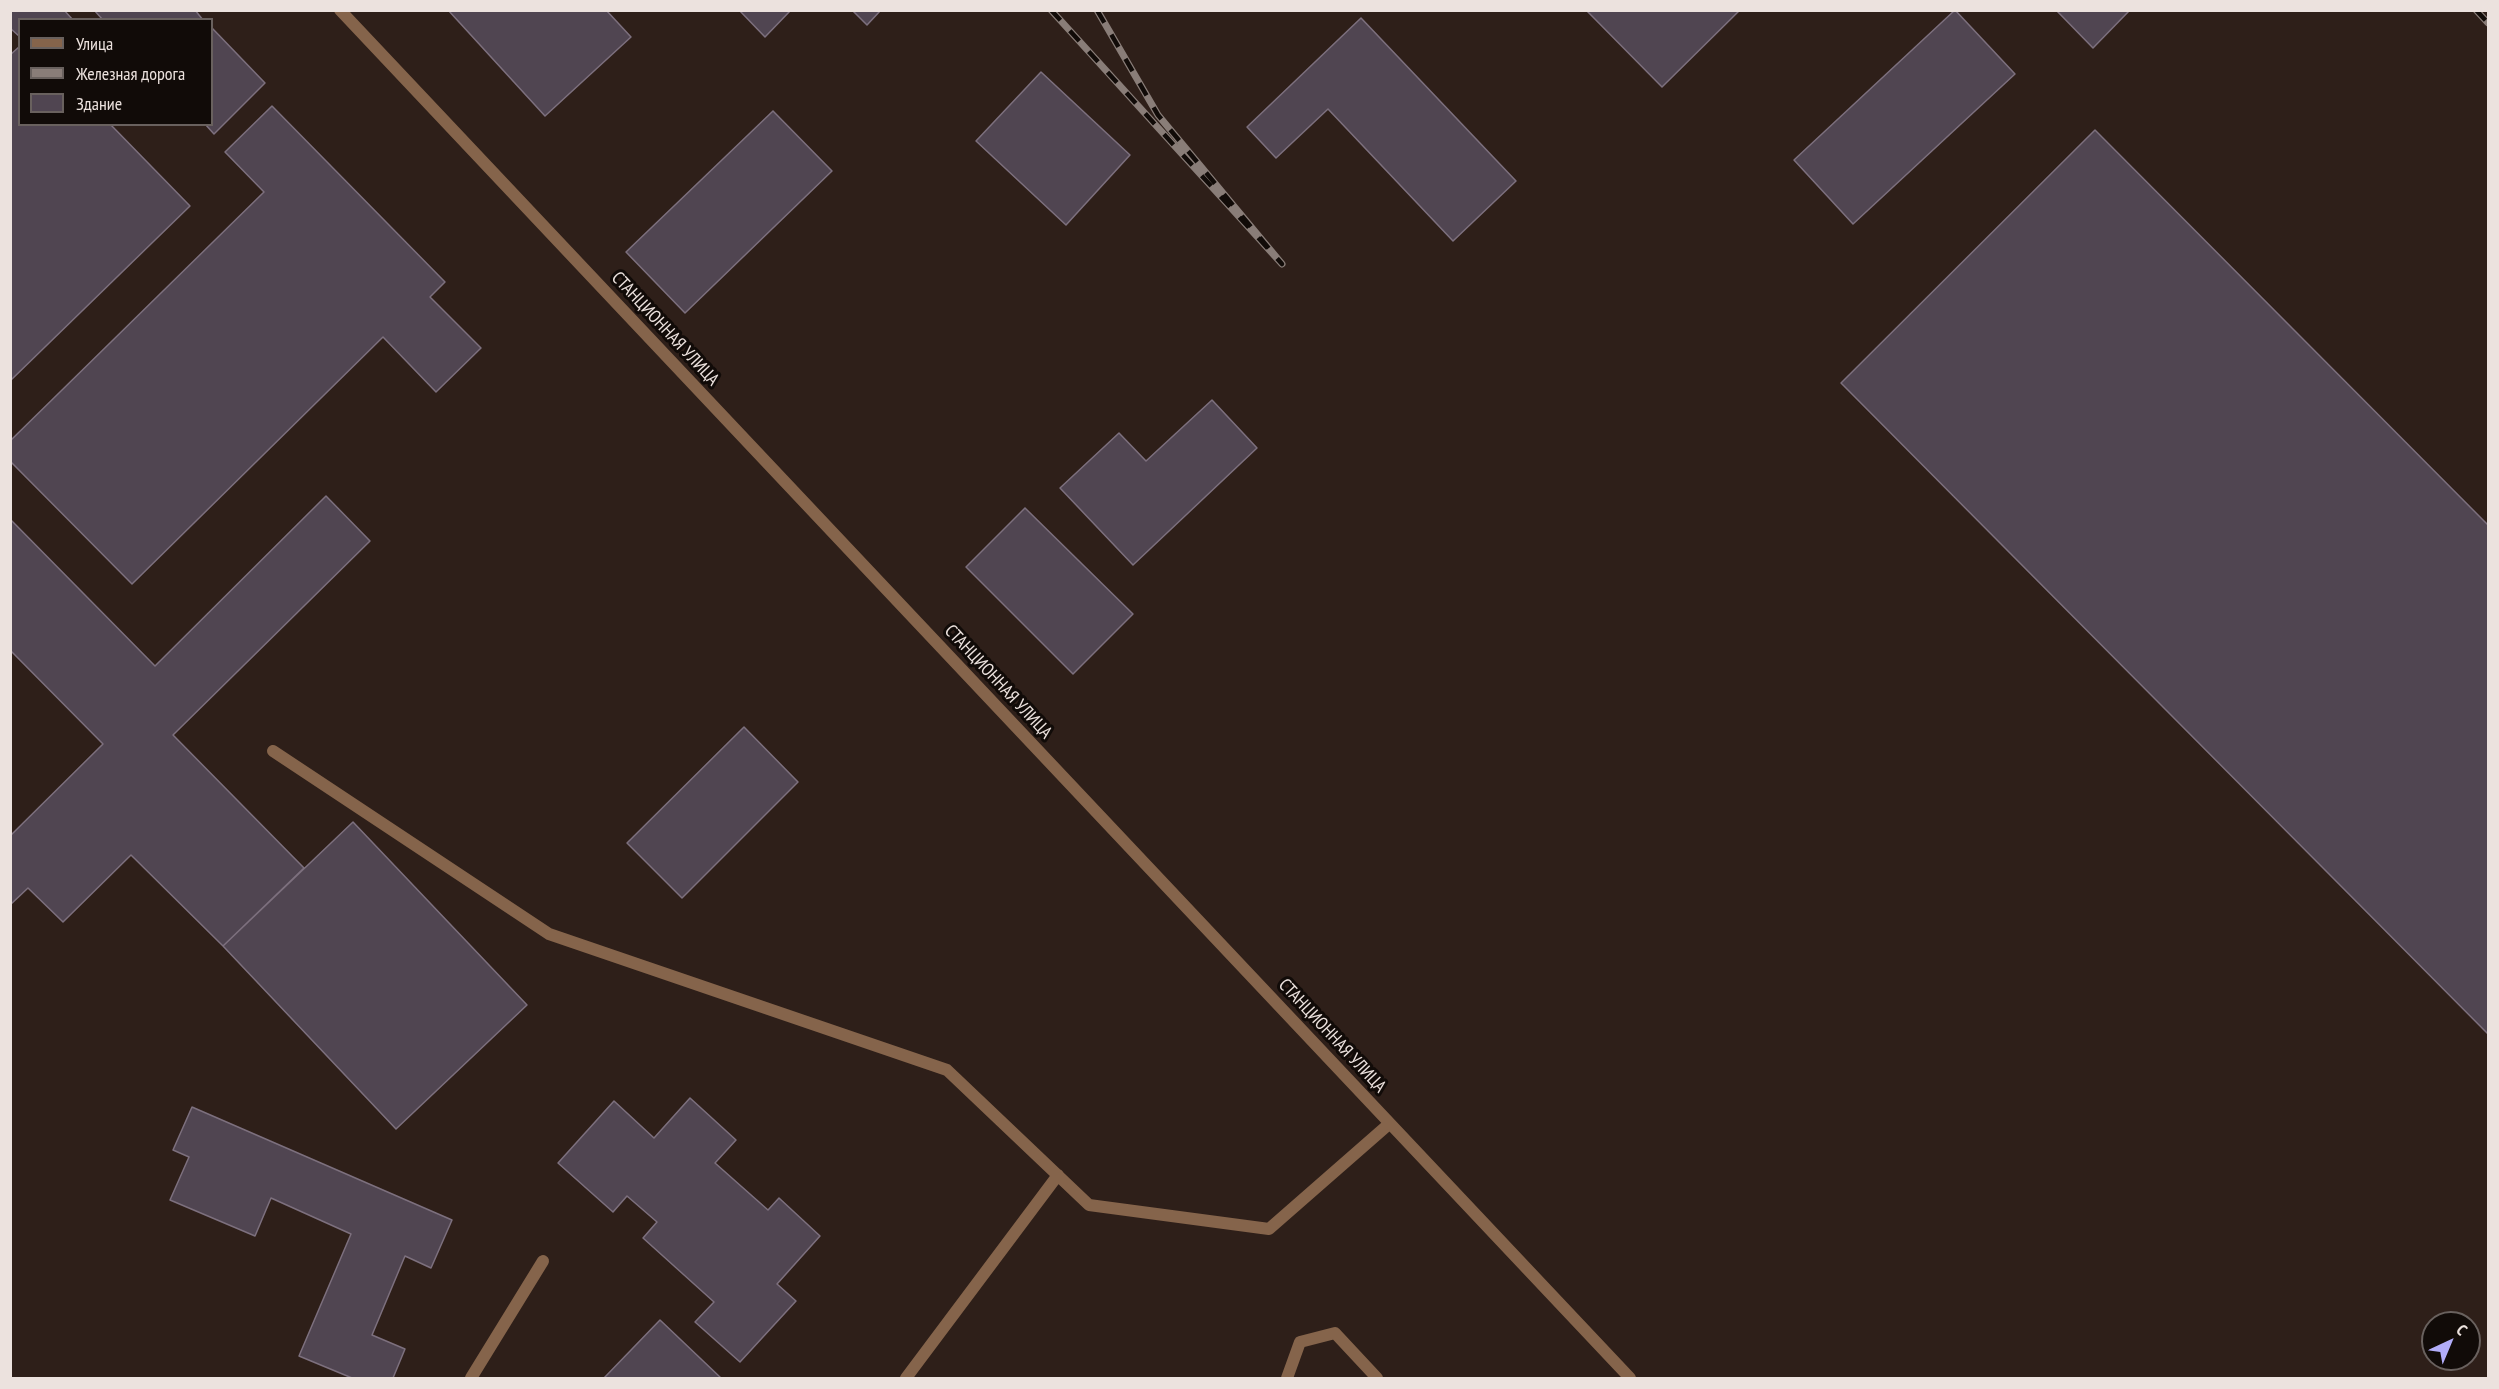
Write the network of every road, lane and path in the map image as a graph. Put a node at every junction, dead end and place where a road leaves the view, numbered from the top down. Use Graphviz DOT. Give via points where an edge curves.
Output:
graph roads {
  1 [pos="340,10"];
  2 [pos="273,751"];
  3 [pos="1389,1124"];
  4 [pos="1058,1175"];
  5 [pos="543,1261"];
  6 [pos="471,1378"];
  7 [pos="906,1378"];
  8 [pos="1287,1378"];
  9 [pos="1377,1378"];
  10 [pos="1630,1378"];
  1 -- 3 [label="street, СТАНЦИОННАЯ УЛИЦА"];
  2 -- 4 [label="street" via="549,933 947,1070"];
  3 -- 4 [label="street" via="1269,1229 1089,1204"];
  3 -- 10 [label="street, СТАНЦИОННАЯ УЛИЦА"];
  4 -- 7 [label="street"];
  5 -- 6 [label="street"];
  8 -- 9 [label="street" via="1300,1342 1335,1333"];
}
